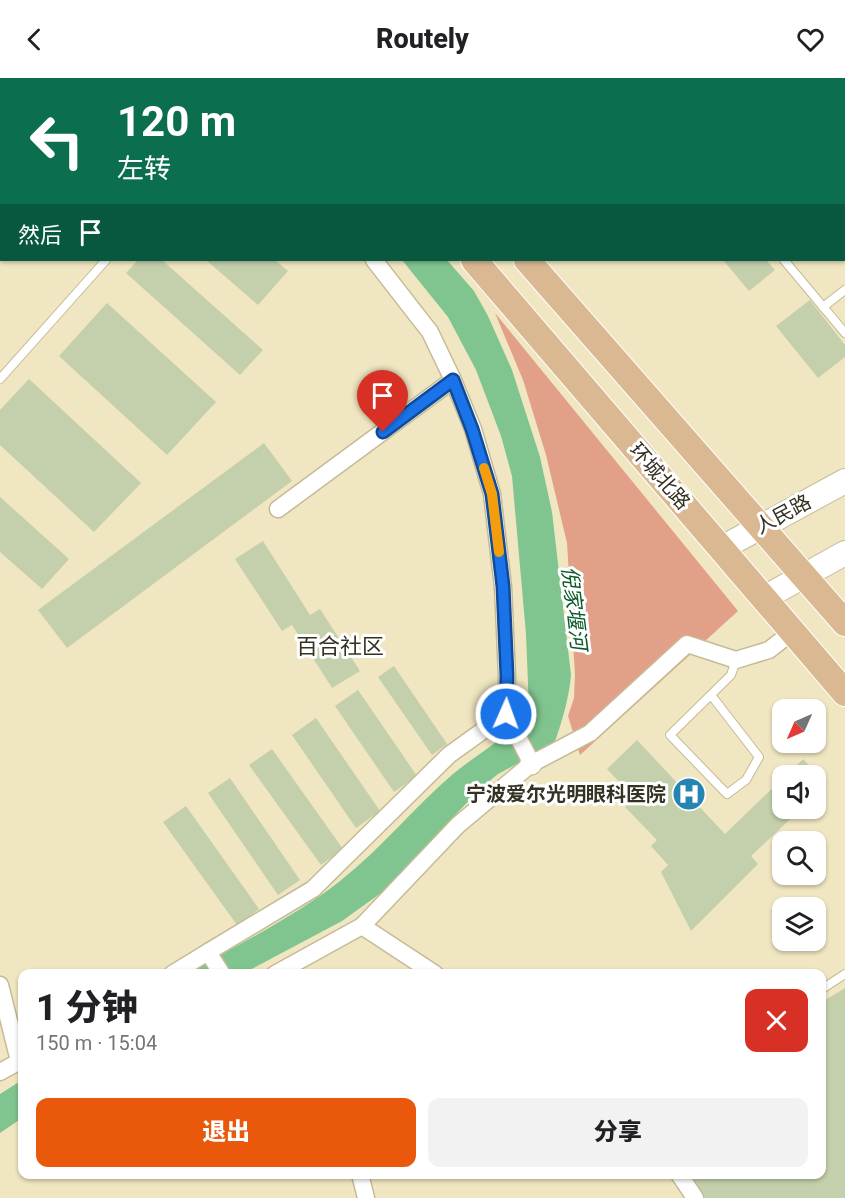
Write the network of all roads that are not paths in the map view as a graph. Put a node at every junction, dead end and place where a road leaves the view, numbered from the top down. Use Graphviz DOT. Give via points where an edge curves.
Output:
graph roads {
  1 [pos="105,261"];
  2 [pos="375,261"];
  3 [pos="475,261"];
  4 [pos="528,261"];
  5 [pos="785,261"];
  6 [pos="845,290"];
  7 [pos="823,307"];
  8 [pos="845,333"];
  9 [pos="0,379"];
  10 [pos="453,380"];
  11 [pos="845,481"];
  12 [pos="278,509"];
  13 [pos="759,527"];
  14 [pos="722,548"];
  15 [pos="845,553"];
  16 [pos="803,577"];
  17 [pos="764,598"];
  18 [pos="845,623"];
  19 [pos="792,632"];
  20 [pos="736,660"];
  21 [pos="845,693"];
  22 [pos="711,695"];
  23 [pos="507,715"];
  24 [pos="531,763"];
  25 [pos="362,926"];
  26 [pos="208,953"];
  27 [pos="181,969"];
  28 [pos="219,969"];
  29 [pos="284,969"];
  30 [pos="427,969"];
  31 [pos="845,974"];
  32 [pos="0,984"];
  33 [pos="826,986"];
  34 [pos="18,1049"];
  35 [pos="18,1062"];
  36 [pos="0,1072"];
  37 [pos="361,1179"];
  38 [pos="682,1179"];
  39 [pos="366,1198"];
  40 [pos="695,1198"];
  1 -- 9 [label="lane"];
  2 -- 10 [label="street" via="430,332"];
  3 -- 14 [label="main road, 环城北路"];
  4 -- 13 [label="main road"];
  5 -- 7 [label="lane"];
  6 -- 7 [label="lane"];
  7 -- 8 [label="lane"];
  10 -- 12 [label="street"];
  10 -- 23 [label="street" via="492,494 503,586"];
  11 -- 13 [label="main road, 人民路"];
  13 -- 14 [label="main road, 人民路"];
  13 -- 16 [label="main road"];
  14 -- 17 [label="main road, 环城北路"];
  15 -- 16 [label="main road"];
  16 -- 17 [label="main road"];
  16 -- 18 [label="main road"];
  17 -- 19 [label="main road, 环城北路"];
  19 -- 20 [label="street" via="769,650"];
  19 -- 21 [label="main road, 环城北路"];
  20 -- 22 [label="lane" via="731,675"];
  20 -- 24 [label="street" via="687,644 590,733"];
  22 -- 22 [label="lane" via="670,735 727,794 746,780 759,757"];
  23 -- 24 [label="street"];
  23 -- 26 [label="street" via="449,755 313,889"];
  24 -- 25 [label="street" via="458,825"];
  25 -- 29 [label="street"];
  25 -- 30 [label="street"];
  26 -- 27 [label="street"];
  26 -- 28 [label="street"];
  31 -- 33 [label="lane"];
  32 -- 34 [label="street"];
  35 -- 36 [label="street"];
  37 -- 39 [label="street"];
  38 -- 40 [label="street"];
}
